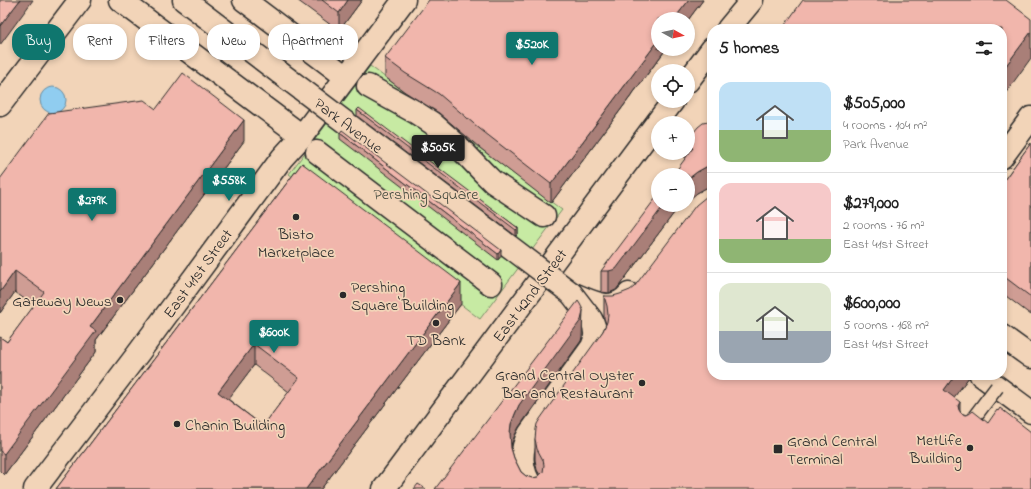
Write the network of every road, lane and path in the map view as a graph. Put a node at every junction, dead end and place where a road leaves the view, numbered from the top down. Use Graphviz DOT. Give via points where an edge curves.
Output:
graph roads {
  1 [pos="80,0"];
  2 [pos="120,0"];
  3 [pos="184,0"];
  4 [pos="244,0"];
  5 [pos="404,0"];
  6 [pos="752,0"];
  7 [pos="732,24"];
  8 [pos="707,56"];
  9 [pos="695,72"];
  10 [pos="346,77"];
  11 [pos="368,86"];
  12 [pos="0,105"];
  13 [pos="669,108"];
  14 [pos="1031,118"];
  15 [pos="302,136"];
  16 [pos="1007,150"];
  17 [pos="317,152"];
  18 [pos="544,216"];
  19 [pos="642,276"];
  20 [pos="491,284"];
  21 [pos="571,293"];
  22 [pos="1007,340"];
  23 [pos="1031,357"];
  24 [pos="989,381"];
  25 [pos="1031,412"];
  26 [pos="966,428"];
  27 [pos="35,489"];
  28 [pos="384,489"];
  29 [pos="534,489"];
  1 -- 12 [label="street"];
  2 -- 15 [label="street"];
  3 -- 21 [label="street, Park Avenue, bridge"];
  4 -- 10 [label="street"];
  5 -- 10 [label="street, East 41st Street"];
  6 -- 7 [label="street"];
  8 -- 9 [label="street"];
  10 -- 15 [label="street, East 41st Street"];
  11 -- 18 [label="street" via="432,124 493,182"];
  13 -- 28 [label="street, East 42nd Street"];
  14 -- 16 [label="street"];
  15 -- 27 [label="street, East 41st Street" via="282,158"];
  17 -- 20 [label="street"];
  19 -- 21 [label="street, Park Avenue" via="626,298 609,306"];
  21 -- 29 [label="street, Park Avenue, bridge" via="591,319 595,328 595,339 589,352 525,440 522,452 523,467 528,482"];
  22 -- 23 [label="street"];
  24 -- 25 [label="street"];
  24 -- 26 [label="lane, bridge"];
}
